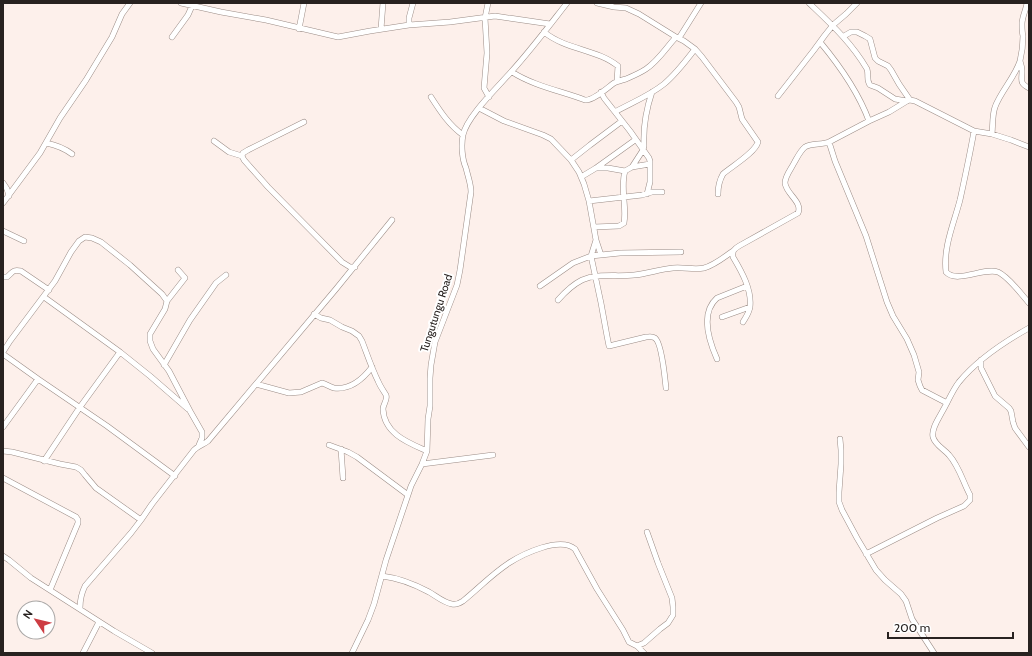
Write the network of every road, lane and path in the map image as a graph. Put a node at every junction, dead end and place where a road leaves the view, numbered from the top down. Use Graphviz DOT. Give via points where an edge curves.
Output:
graph roads {
  1 [pos="130,3"];
  2 [pos="181,3"];
  3 [pos="304,3"];
  4 [pos="383,3"];
  5 [pos="414,3"];
  6 [pos="488,3"];
  7 [pos="567,3"];
  8 [pos="597,3"];
  9 [pos="701,3"];
  10 [pos="809,3"];
  11 [pos="1027,3"];
  12 [pos="855,4"];
  13 [pos="622,5"];
  14 [pos="192,6"];
  15 [pos="485,18"];
  16 [pos="550,24"];
  17 [pos="409,25"];
  18 [pos="833,25"];
  19 [pos="299,29"];
  20 [pos="381,30"];
  21 [pos="544,32"];
  22 [pos="844,36"];
  23 [pos="172,37"];
  24 [pos="678,38"];
  25 [pos="820,42"];
  26 [pos="695,49"];
  27 [pos="1020,61"];
  28 [pos="512,72"];
  29 [pos="617,81"];
  30 [pos="1029,88"];
  31 [pos="601,92"];
  32 [pos="652,92"];
  33 [pos="778,96"];
  34 [pos="431,97"];
  35 [pos="490,97"];
  36 [pos="908,101"];
  37 [pos="479,108"];
  38 [pos="615,112"];
  39 [pos="622,121"];
  40 [pos="869,121"];
  41 [pos="304,122"];
  42 [pos="974,131"];
  43 [pos="992,134"];
  44 [pos="463,135"];
  45 [pos="635,140"];
  46 [pos="214,141"];
  47 [pos="829,142"];
  48 [pos="46,143"];
  49 [pos="1029,147"];
  50 [pos="643,150"];
  51 [pos="72,154"];
  52 [pos="242,156"];
  53 [pos="571,160"];
  54 [pos="650,164"];
  55 [pos="632,167"];
  56 [pos="596,168"];
  57 [pos="625,171"];
  58 [pos="581,177"];
  59 [pos="3,183"];
  60 [pos="662,192"];
  61 [pos="647,194"];
  62 [pos="718,194"];
  63 [pos="9,196"];
  64 [pos="623,197"];
  65 [pos="589,201"];
  66 [pos="3,203"];
  67 [pos="392,220"];
  68 [pos="594,227"];
  69 [pos="3,231"];
  70 [pos="596,240"];
  71 [pos="24,241"];
  72 [pos="733,251"];
  73 [pos="681,252"];
  74 [pos="601,255"];
  75 [pos="591,256"];
  76 [pos="354,267"];
  77 [pos="178,270"];
  78 [pos="226,275"];
  79 [pos="3,277"];
  80 [pos="596,277"];
  81 [pos="540,286"];
  82 [pos="747,286"];
  83 [pos="49,290"];
  84 [pos="44,297"];
  85 [pos="558,300"];
  86 [pos="168,301"];
  87 [pos="1029,303"];
  88 [pos="750,307"];
  89 [pos="314,314"];
  90 [pos="722,317"];
  91 [pos="743,322"];
  92 [pos="1029,328"];
  93 [pos="120,352"];
  94 [pos="3,353"];
  95 [pos="717,359"];
  96 [pos="981,360"];
  97 [pos="164,365"];
  98 [pos="372,367"];
  99 [pos="38,379"];
  100 [pos="256,384"];
  101 [pos="666,388"];
  102 [pos="947,403"];
  103 [pos="80,407"];
  104 [pos="190,411"];
  105 [pos="3,427"];
  106 [pos="840,439"];
  107 [pos="329,444"];
  108 [pos="199,445"];
  109 [pos="1029,447"];
  110 [pos="341,449"];
  111 [pos="3,451"];
  112 [pos="427,451"];
  113 [pos="493,456"];
  114 [pos="44,461"];
  115 [pos="422,464"];
  116 [pos="175,476"];
  117 [pos="3,478"];
  118 [pos="343,478"];
  119 [pos="408,495"];
  120 [pos="141,520"];
  121 [pos="647,532"];
  122 [pos="866,554"];
  123 [pos="3,556"];
  124 [pos="9,560"];
  125 [pos="3,562"];
  126 [pos="382,576"];
  127 [pos="50,590"];
  128 [pos="80,608"];
  129 [pos="99,622"];
  130 [pos="637,646"];
  131 [pos="82,653"];
  132 [pos="152,653"];
  133 [pos="352,653"];
  134 [pos="644,653"];
  135 [pos="934,653"];
  1 -- 48 [label="street" via="101,57"];
  2 -- 14 [label="street"];
  3 -- 19 [label="street"];
  4 -- 20 [label="street"];
  5 -- 17 [label="street"];
  6 -- 15 [label="street"];
  7 -- 16 [label="street, Tungutungu Road"];
  8 -- 13 [label="street"];
  9 -- 24 [label="street"];
  10 -- 18 [label="street"];
  11 -- 27 [label="street" via="1022,19"];
  12 -- 18 [label="street"];
  13 -- 24 [label="street"];
  14 -- 19 [label="street"];
  14 -- 23 [label="street" via="188,16"];
  15 -- 16 [label="street" via="507,17"];
  15 -- 17 [label="street"];
  15 -- 35 [label="street" via="487,54 484,88"];
  16 -- 21 [label="street, Tungutungu Road"];
  17 -- 20 [label="street"];
  18 -- 22 [label="street"];
  18 -- 25 [label="street"];
  19 -- 20 [label="street" via="338,37"];
  21 -- 28 [label="street, Tungutungu Road"];
  21 -- 29 [label="street" via="555,40 612,61 618,66"];
  22 -- 36 [label="street" via="867,69 870,85 895,98"];
  22 -- 36 [label="street" via="857,32 870,39 875,58 888,66"];
  24 -- 26 [label="street"];
  24 -- 29 [label="street" via="646,69"];
  25 -- 33 [label="street"];
  25 -- 40 [label="street" via="858,95"];
  26 -- 32 [label="street" via="678,71"];
  26 -- 62 [label="street" via="736,102 742,119 758,142 752,151 723,174"];
  27 -- 30 [label="street" via="1022,84"];
  27 -- 43 [label="street" via="996,105"];
  28 -- 31 [label="street" via="589,101"];
  28 -- 35 [label="street, Tungutungu Road"];
  29 -- 31 [label="street"];
  31 -- 38 [label="street"];
  32 -- 38 [label="street"];
  32 -- 50 [label="street" via="647,106"];
  34 -- 44 [label="street" via="449,123"];
  35 -- 37 [label="street, Tungutungu Road"];
  36 -- 40 [label="street"];
  36 -- 42 [label="street" via="920,104"];
  37 -- 44 [label="street, Tungutungu Road" via="470,119"];
  37 -- 53 [label="street" via="504,121 551,139"];
  38 -- 39 [label="street"];
  39 -- 45 [label="street"];
  39 -- 53 [label="street"];
  40 -- 47 [label="street"];
  41 -- 52 [label="street" via="248,150"];
  42 -- 43 [label="street"];
  42 -- 87 [label="street" via="963,186 948,240 946,272 958,276 995,271 1012,284"];
  43 -- 49 [label="street"];
  44 -- 112 [label="street, Tungutungu Road" via="464,162 471,192 457,285 435,342 431,365"];
  45 -- 50 [label="street"];
  45 -- 56 [label="street"];
  46 -- 52 [label="street" via="229,152"];
  47 -- 72 [label="street" via="805,147 786,176 786,186 798,205 798,213"];
  47 -- 102 [label="street" via="866,236 889,306 914,355 920,386 922,390"];
  48 -- 51 [label="street" via="54,144"];
  48 -- 63 [label="street"];
  50 -- 54 [label="street"];
  50 -- 55 [label="street"];
  52 -- 76 [label="street" via="268,187 342,262"];
  53 -- 58 [label="street"];
  54 -- 55 [label="street"];
  54 -- 61 [label="street"];
  55 -- 57 [label="street"];
  56 -- 57 [label="street"];
  56 -- 58 [label="street"];
  57 -- 64 [label="street"];
  58 -- 65 [label="street"];
  59 -- 63 [label="street"];
  60 -- 61 [label="street"];
  61 -- 64 [label="street"];
  63 -- 66 [label="street"];
  64 -- 65 [label="street"];
  64 -- 68 [label="street" via="624,223 619,226"];
  65 -- 68 [label="street"];
  67 -- 76 [label="street"];
  68 -- 70 [label="street"];
  69 -- 71 [label="street"];
  70 -- 74 [label="street"];
  70 -- 75 [label="street"];
  72 -- 80 [label="street" via="705,268 673,268 632,275"];
  72 -- 82 [label="street" via="733,257"];
  73 -- 74 [label="street"];
  74 -- 75 [label="street"];
  75 -- 80 [label="street"];
  75 -- 81 [label="street" via="573,263"];
  76 -- 89 [label="street"];
  77 -- 86 [label="street" via="185,278"];
  78 -- 97 [label="street" via="216,283 190,320"];
  79 -- 83 [label="street" via="7,277 13,271 21,271"];
  80 -- 85 [label="street" via="582,280"];
  80 -- 101 [label="street" via="610,346 646,337 654,338 658,342 662,356"];
  82 -- 88 [label="street"];
  82 -- 95 [label="street" via="716,298 710,307 710,342"];
  83 -- 84 [label="street"];
  83 -- 86 [label="street" via="71,252 85,237 100,242 130,265"];
  84 -- 93 [label="street"];
  84 -- 94 [label="street"];
  86 -- 97 [label="street" via="150,334 153,349"];
  88 -- 90 [label="street"];
  88 -- 91 [label="street"];
  89 -- 98 [label="street" via="359,336"];
  89 -- 100 [label="street"];
  92 -- 96 [label="street"];
  93 -- 103 [label="street"];
  93 -- 104 [label="street"];
  94 -- 99 [label="street"];
  96 -- 102 [label="street" via="958,383"];
  96 -- 109 [label="street" via="981,368 995,396 1009,408 1015,428"];
  97 -- 104 [label="street"];
  98 -- 100 [label="street" via="361,380 352,385 334,388 322,383 301,392 290,393"];
  98 -- 112 [label="street" via="387,398 383,410 390,429 401,439"];
  99 -- 103 [label="street"];
  99 -- 105 [label="street"];
  100 -- 108 [label="street" via="208,441"];
  102 -- 122 [label="street" via="932,436 953,460 970,500 964,506"];
  103 -- 114 [label="street"];
  103 -- 116 [label="street"];
  104 -- 108 [label="street" via="202,432"];
  106 -- 122 [label="street" via="839,502"];
  107 -- 110 [label="street"];
  108 -- 116 [label="street"];
  110 -- 118 [label="street"];
  110 -- 119 [label="street" via="357,456"];
  111 -- 114 [label="street"];
  112 -- 115 [label="street, Tungutungu Road"];
  113 -- 115 [label="street"];
  114 -- 120 [label="street" via="81,470 96,488"];
  115 -- 119 [label="street, Tungutungu Road"];
  116 -- 120 [label="street"];
  117 -- 127 [label="street" via="78,520"];
  119 -- 126 [label="street, Tungutungu Road"];
  120 -- 128 [label="street" via="85,586 80,598"];
  121 -- 130 [label="street" via="674,607 668,623"];
  122 -- 135 [label="street" via="876,570 906,601 912,619"];
  123 -- 124 [label="street"];
  124 -- 125 [label="street"];
  124 -- 127 [label="street"];
  126 -- 130 [label="street" via="409,582 452,605 467,598 504,566 523,555 555,544 572,546 629,642"];
  126 -- 133 [label="street, Tungutungu Road" via="368,620"];
  127 -- 128 [label="street"];
  128 -- 129 [label="street"];
  129 -- 131 [label="street"];
  129 -- 132 [label="street"];
  130 -- 134 [label="street"];
}
